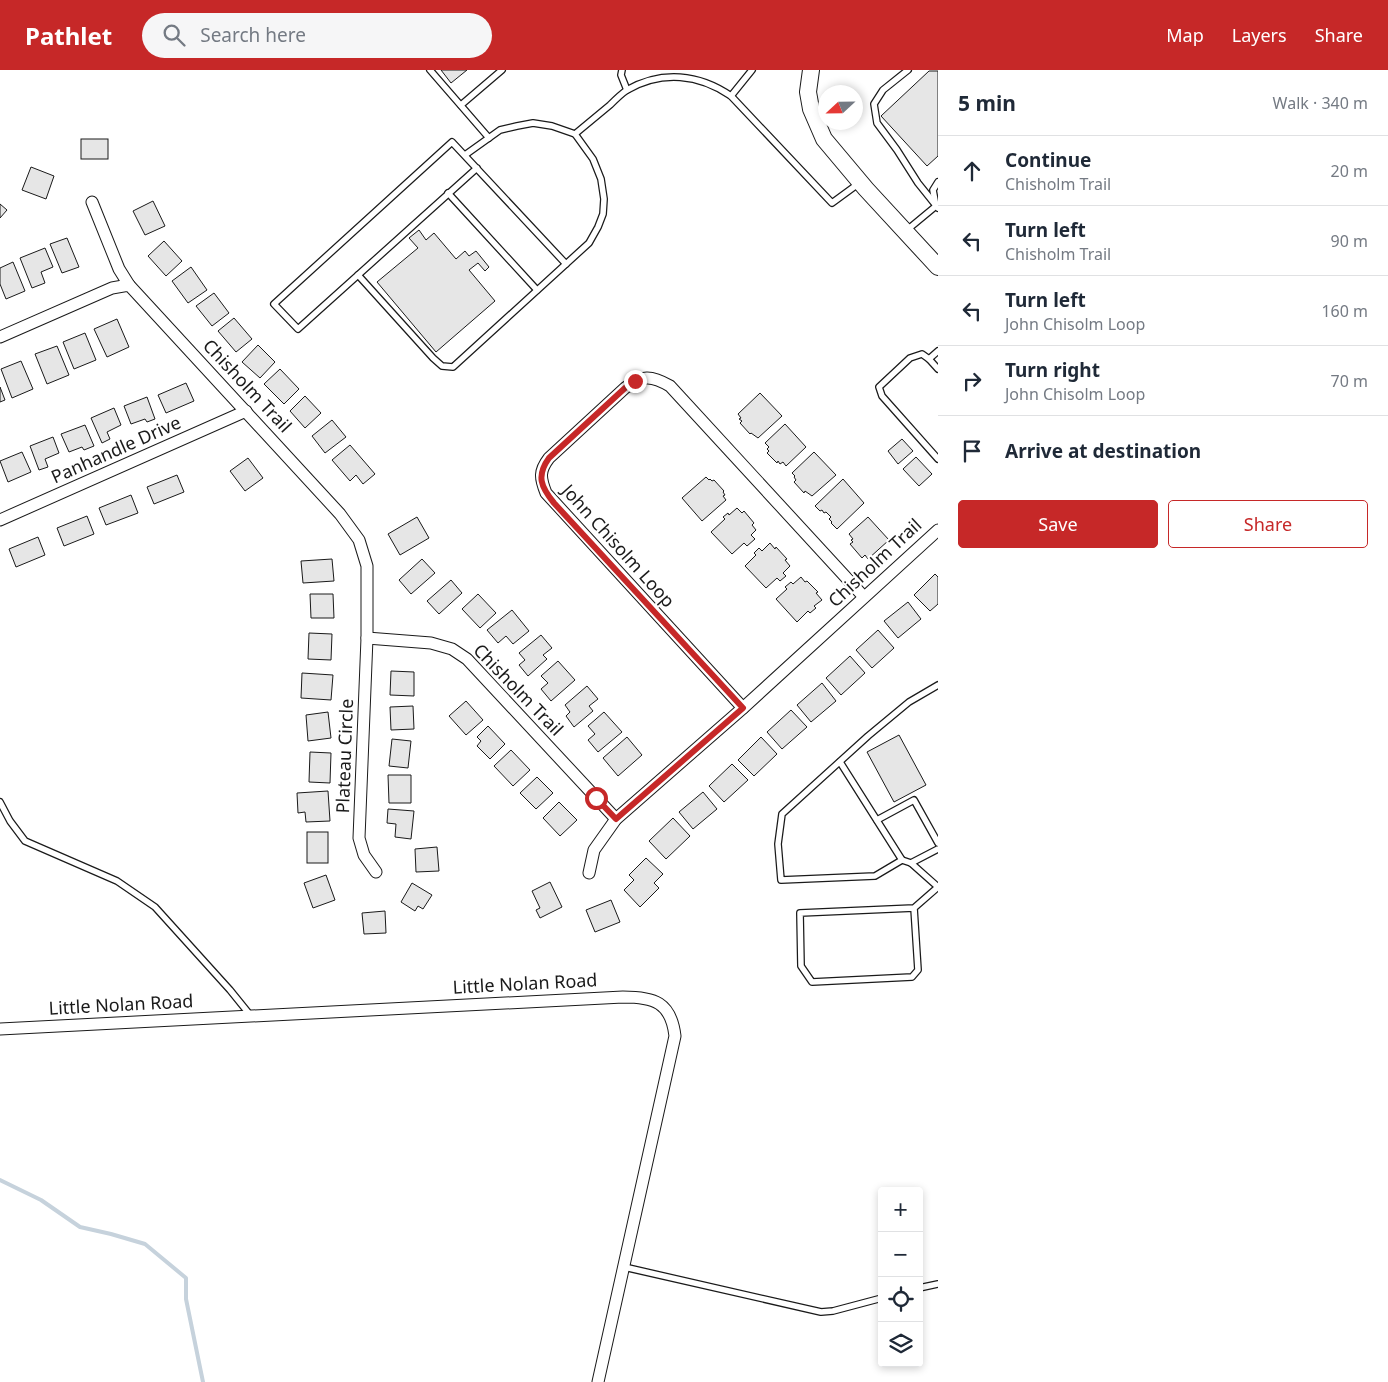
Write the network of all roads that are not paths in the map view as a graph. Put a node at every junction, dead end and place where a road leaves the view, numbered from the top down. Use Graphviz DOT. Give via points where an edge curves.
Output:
graph roads {
  1 [pos="430,70"];
  2 [pos="502,70"];
  3 [pos="622,70"];
  4 [pos="752,70"];
  5 [pos="811,70"];
  6 [pos="908,70"];
  7 [pos="627,90"];
  8 [pos="731,96"];
  9 [pos="460,105"];
  10 [pos="575,134"];
  11 [pos="489,138"];
  12 [pos="466,156"];
  13 [pos="477,168"];
  14 [pos="860,182"];
  15 [pos="938,182"];
  16 [pos="448,193"];
  17 [pos="92,202"];
  18 [pos="937,207"];
  19 [pos="906,232"];
  20 [pos="566,264"];
  21 [pos="938,267"];
  22 [pos="358,275"];
  23 [pos="128,285"];
  24 [pos="537,290"];
  25 [pos="0,337"];
  26 [pos="938,351"];
  27 [pos="929,359"];
  28 [pos="938,369"];
  29 [pos="246,411"];
  30 [pos="938,459"];
  31 [pos="0,520"];
  32 [pos="938,530"];
  33 [pos="864,598"];
  34 [pos="367,638"];
  35 [pos="938,685"];
  36 [pos="743,708"];
  37 [pos="840,762"];
  38 [pos="0,802"];
  39 [pos="616,819"];
  40 [pos="877,820"];
  41 [pos="938,843"];
  42 [pos="938,849"];
  43 [pos="902,860"];
  44 [pos="911,863"];
  45 [pos="376,872"];
  46 [pos="589,873"];
  47 [pos="914,908"];
  48 [pos="250,1016"];
  49 [pos="0,1029"];
  50 [pos="624,1267"];
  51 [pos="938,1284"];
  52 [pos="923,1287"];
  53 [pos="878,1299"];
  54 [pos="598,1382"];
  1 -- 9 [label="lane"];
  2 -- 9 [label="lane"];
  3 -- 7 [label="lane"];
  4 -- 8 [label="lane"];
  5 -- 14 [label="main road" via="808,92 816,122 824,139"];
  6 -- 18 [label="lane" via="883,90 874,104 877,122"];
  7 -- 8 [label="lane" via="647,80 683,76 701,80"];
  7 -- 10 [label="lane"];
  8 -- 14 [label="lane" via="832,203"];
  9 -- 11 [label="lane"];
  10 -- 11 [label="lane" via="533,123 500,130"];
  10 -- 20 [label="lane" via="593,159 601,178 603,214 589,243"];
  11 -- 12 [label="lane"];
  12 -- 13 [label="lane"];
  12 -- 22 [label="lane" via="452,142 274,304 298,329"];
  13 -- 16 [label="lane"];
  13 -- 20 [label="lane"];
  14 -- 19 [label="main road"];
  15 -- 18 [label="lane" via="934,190"];
  16 -- 22 [label="lane"];
  16 -- 24 [label="lane"];
  17 -- 23 [label="street, Chisholm Trail"];
  18 -- 19 [label="lane"];
  19 -- 21 [label="main road"];
  20 -- 24 [label="lane"];
  22 -- 24 [label="lane" via="433,358 442,366 453,367"];
  23 -- 25 [label="street" via="112,288"];
  23 -- 29 [label="street, Chisholm Trail"];
  26 -- 27 [label="lane"];
  27 -- 28 [label="lane"];
  27 -- 30 [label="lane" via="922,354 910,358 879,387 882,396"];
  29 -- 31 [label="street, Panhandle Drive"];
  29 -- 34 [label="street, Chisholm Trail" via="340,514 359,540 367,566"];
  32 -- 33 [label="street, Chisholm Trail"];
  33 -- 36 [label="street, Chisholm Trail"];
  33 -- 36 [label="street, John Chisolm Loop" via="670,386 652,378 635,381 625,388 549,458 540,479 546,493"];
  34 -- 39 [label="street, Chisholm Trail" via="431,642 452,649 467,659"];
  34 -- 45 [label="street, Plateau Circle" via="359,838 364,855"];
  35 -- 37 [label="lane" via="909,702"];
  36 -- 39 [label="street, Chisholm Trail"];
  37 -- 40 [label="lane"];
  37 -- 43 [label="lane" via="782,814 778,844 781,880 875,876"];
  38 -- 48 [label="lane" via="25,841 117,880 155,907"];
  39 -- 46 [label="street" via="594,850"];
  40 -- 41 [label="lane" via="914,800"];
  40 -- 43 [label="lane"];
  42 -- 44 [label="lane"];
  43 -- 44 [label="lane"];
  44 -- 47 [label="lane" via="938,887"];
  47 -- 47 [label="lane" via="918,970 912,977 812,982 801,966 800,913"];
  48 -- 49 [label="street, Little Nolan Road"];
  48 -- 50 [label="street, Little Nolan Road" via="623,997 642,997 660,1004 671,1017 675,1036"];
  50 -- 53 [label="lane" via="821,1312"];
  50 -- 54 [label="street, Little Nolan Road"];
  51 -- 52 [label="lane"];
}
